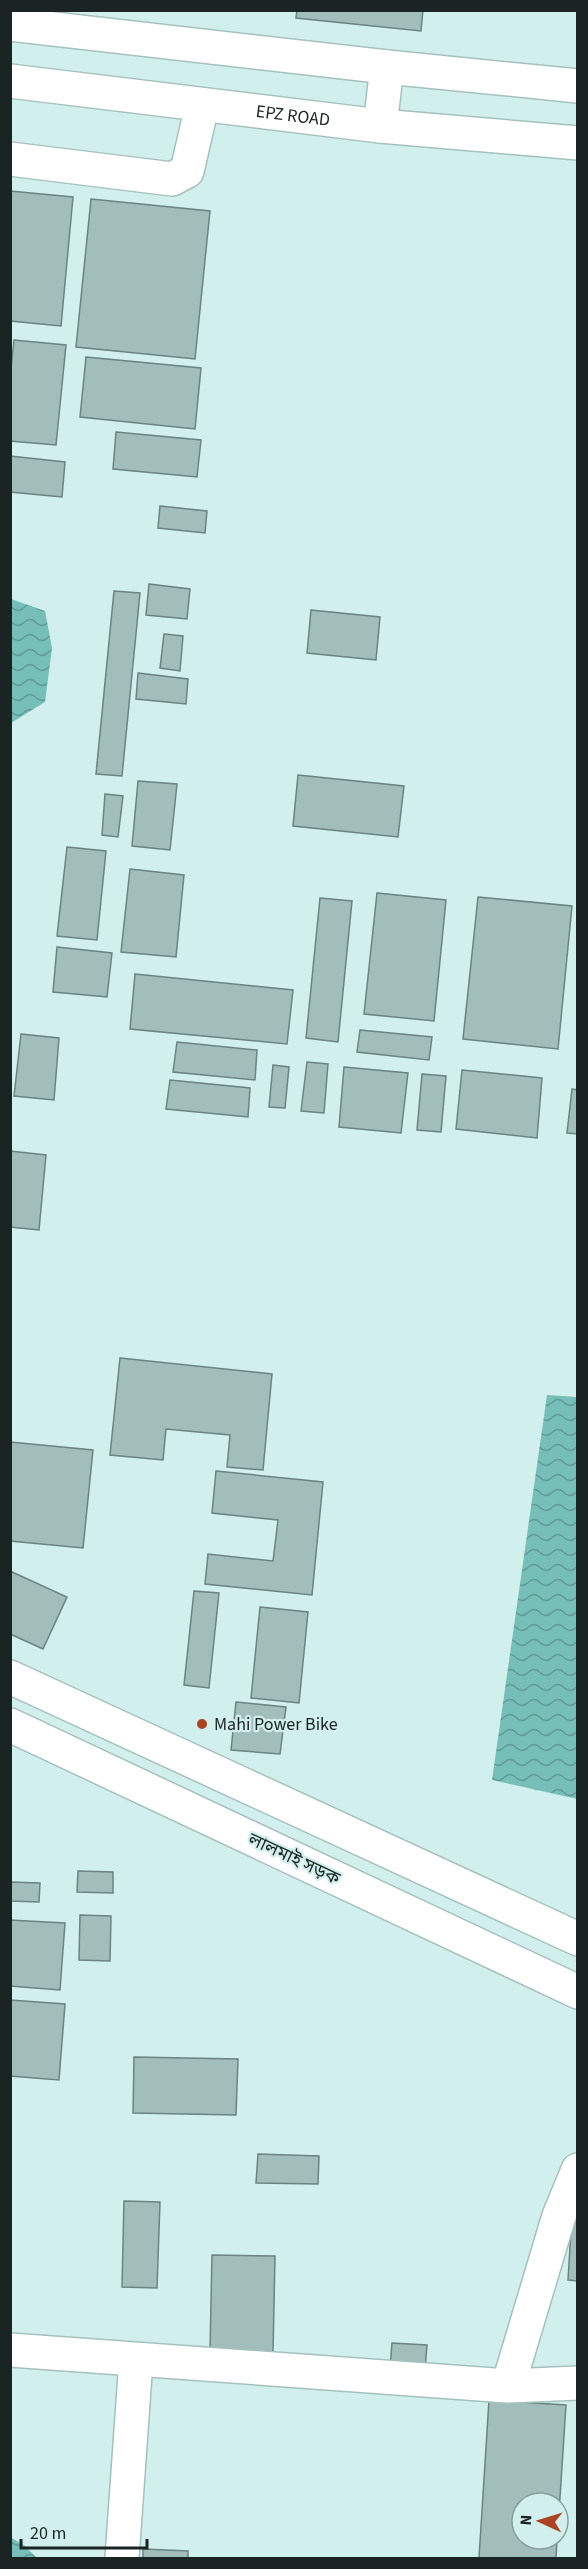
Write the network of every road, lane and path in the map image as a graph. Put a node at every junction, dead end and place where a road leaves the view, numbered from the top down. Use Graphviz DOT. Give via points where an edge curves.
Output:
graph roads {
  1 [pos="10,24"];
  2 [pos="387,67"];
  3 [pos="10,81"];
  4 [pos="578,86"];
  5 [pos="202,106"];
  6 [pos="380,126"];
  7 [pos="578,143"];
  8 [pos="10,159"];
  9 [pos="10,1677"];
  10 [pos="10,1725"];
  11 [pos="578,1939"];
  12 [pos="578,1992"];
  13 [pos="578,2170"];
  14 [pos="10,2350"];
  15 [pos="136,2360"];
  16 [pos="578,2384"];
  17 [pos="508,2386"];
  18 [pos="122,2559"];
  1 -- 2 [label="main road"];
  2 -- 4 [label="main road"];
  2 -- 6 [label="main road"];
  3 -- 5 [label="main road, EPZ ROAD"];
  5 -- 6 [label="main road, EPZ ROAD"];
  5 -- 8 [label="main road" via="187,171 172,178"];
  6 -- 7 [label="main road, EPZ ROAD"];
  9 -- 11 [label="main road"];
  10 -- 12 [label="main road, লালমাই সড়ক"];
  13 -- 17 [label="main road" via="559,2216"];
  14 -- 15 [label="main road"];
  15 -- 17 [label="main road"];
  15 -- 18 [label="main road"];
  16 -- 17 [label="main road"];
}
